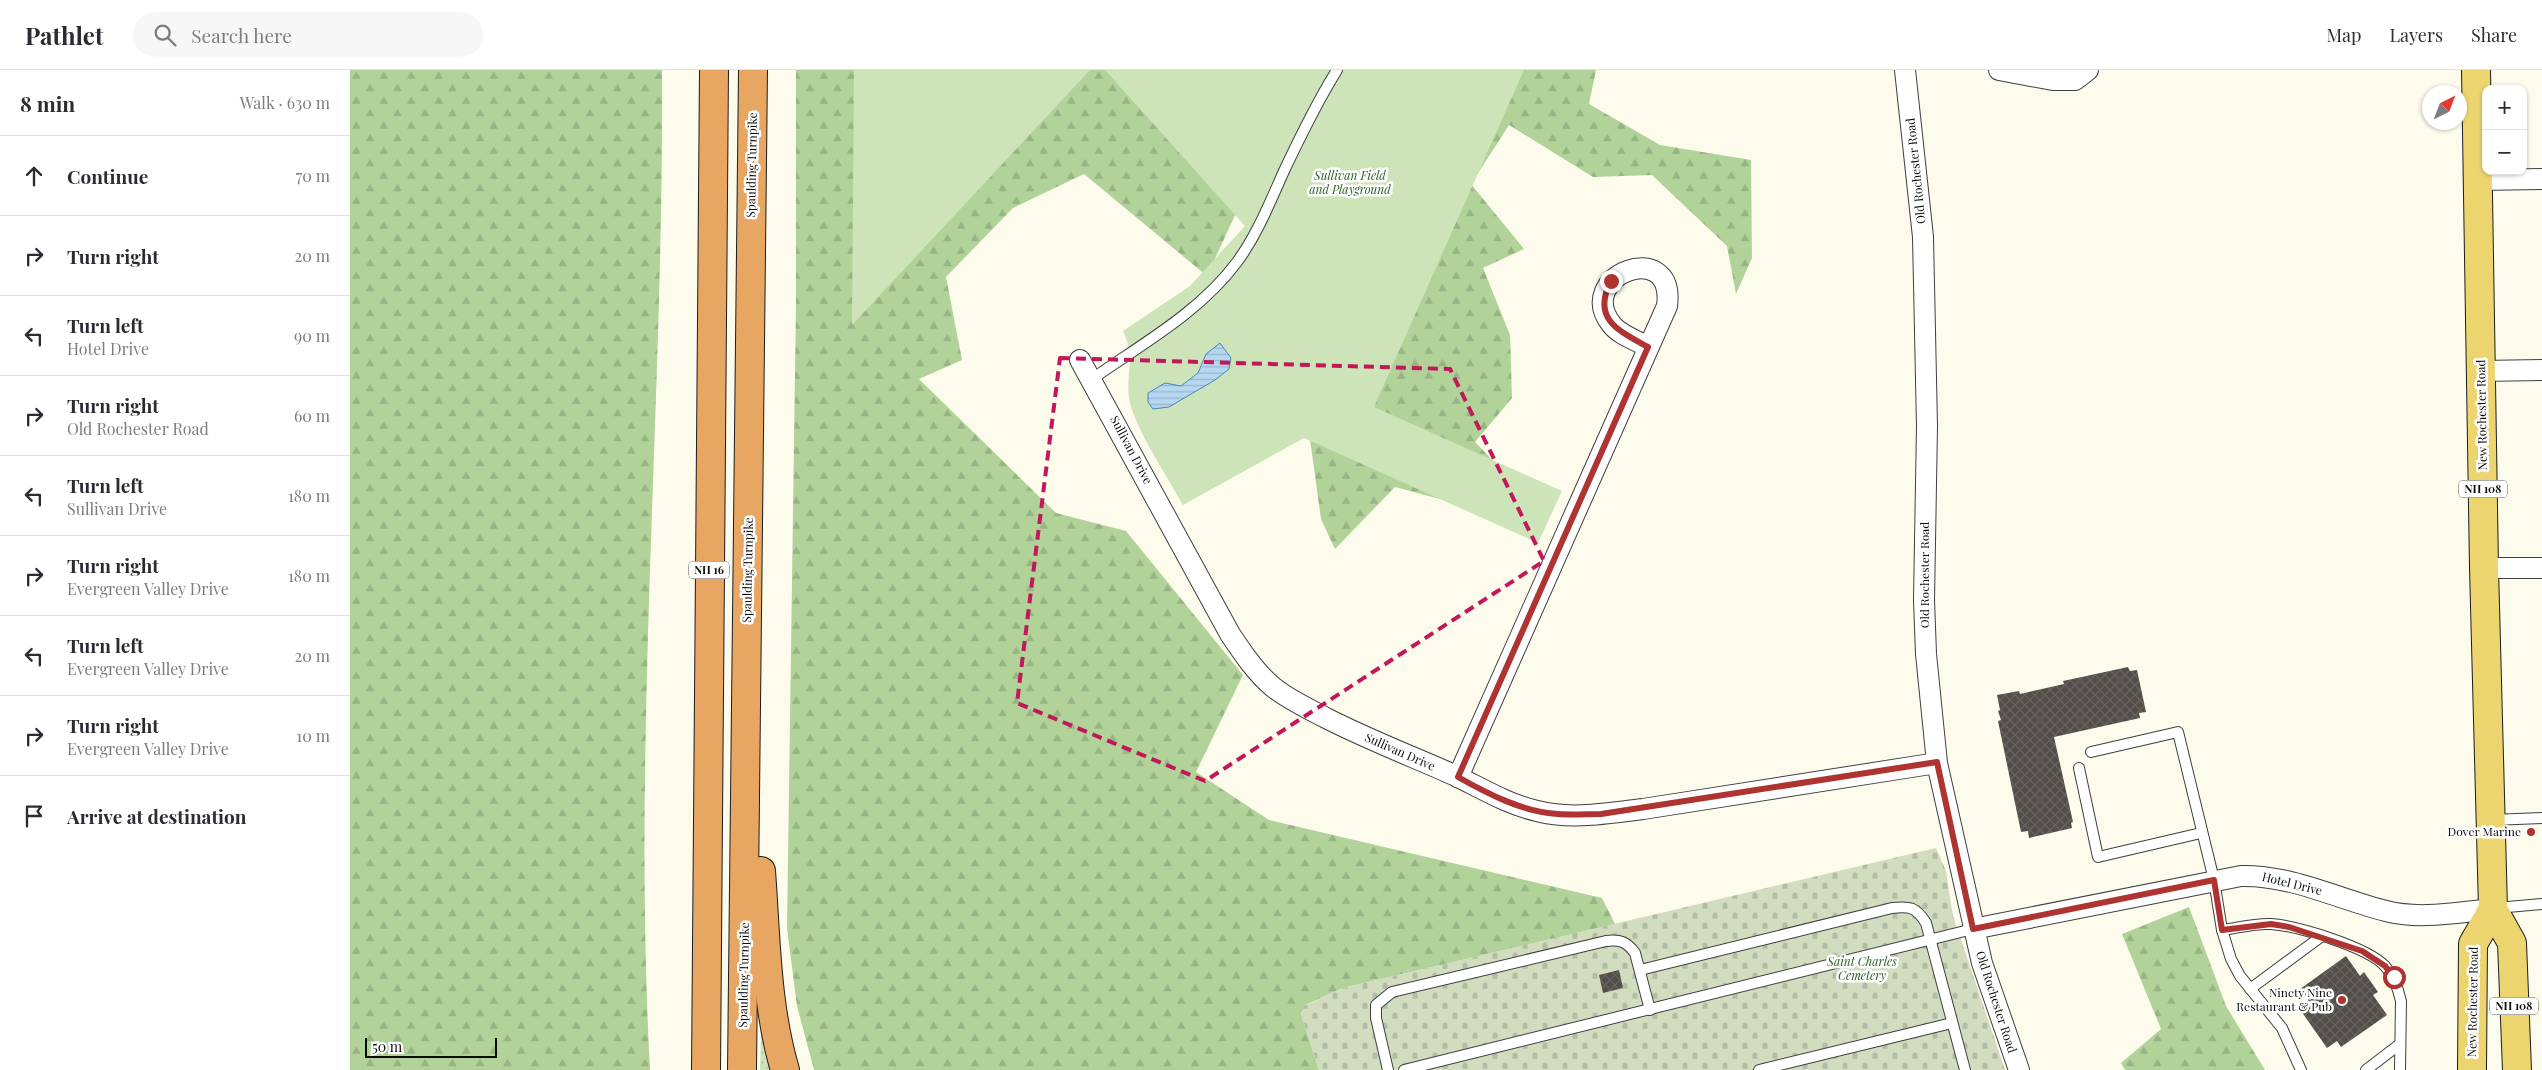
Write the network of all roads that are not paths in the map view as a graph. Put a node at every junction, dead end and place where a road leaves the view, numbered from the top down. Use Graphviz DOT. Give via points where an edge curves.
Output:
graph roads {
  1 [pos="714,70"];
  2 [pos="754,70"];
  3 [pos="1337,70"];
  4 [pos="1905,70"];
  5 [pos="1999,70"];
  6 [pos="2088,70"];
  7 [pos="2476,70"];
  8 [pos="2478,180"];
  9 [pos="2542,180"];
  10 [pos="1648,347"];
  11 [pos="1080,360"];
  12 [pos="2542,370"];
  13 [pos="2481,371"];
  14 [pos="1092,378"];
  15 [pos="2484,568"];
  16 [pos="2542,568"];
  17 [pos="2091,752"];
  18 [pos="1937,762"];
  19 [pos="2079,768"];
  20 [pos="1458,777"];
  21 [pos="746,789"];
  22 [pos="2542,818"];
  23 [pos="2490,820"];
  24 [pos="2201,833"];
  25 [pos="2214,880"];
  26 [pos="2542,904"];
  27 [pos="2493,909"];
  28 [pos="1973,929"];
  29 [pos="2222,930"];
  30 [pos="2322,936"];
  31 [pos="1931,941"];
  32 [pos="1640,970"];
  33 [pos="2250,990"];
  34 [pos="1650,1010"];
  35 [pos="1952,1023"];
  36 [pos="2400,1044"];
  37 [pos="706,1070"];
  38 [pos="742,1070"];
  39 [pos="785,1070"];
  40 [pos="1388,1070"];
  41 [pos="1404,1070"];
  42 [pos="1759,1070"];
  43 [pos="1965,1070"];
  44 [pos="2019,1070"];
  45 [pos="2301,1070"];
  46 [pos="2366,1070"];
  47 [pos="2400,1070"];
  48 [pos="2472,1070"];
  49 [pos="2516,1070"];
  1 -- 37 [label="highway, NH 16"];
  2 -- 21 [label="highway, Spaulding Turnpike"];
  3 -- 14 [label="lane" via="1237,262 1210,294"];
  4 -- 18 [label="street, Old Rochester Road" via="1923,237 1927,426 1924,600"];
  5 -- 6 [label="street" via="2053,80 2075,80"];
  7 -- 8 [label="main road, New Rochester Road / NH 108"];
  8 -- 9 [label="street"];
  8 -- 13 [label="main road, New Rochester Road / NH 108"];
  10 -- 20 [label="street"];
  11 -- 14 [label="street, Sullivan Drive"];
  12 -- 13 [label="street"];
  13 -- 15 [label="main road, New Rochester Road / NH 108"];
  14 -- 20 [label="street, Sullivan Drive" via="1230,634 1272,686 1289,699 1344,727"];
  15 -- 16 [label="street"];
  15 -- 23 [label="main road, New Rochester Road / NH 108"];
  17 -- 24 [label="lane" via="2178,732"];
  18 -- 20 [label="street, Sullivan Drive" via="1601,814 1537,811 1497,798"];
  18 -- 28 [label="street, Old Rochester Road"];
  19 -- 24 [label="lane" via="2098,857"];
  21 -- 38 [label="highway, Spaulding Turnpike"];
  21 -- 39 [label="highway" via="760,851 768,978"];
  22 -- 23 [label="lane"];
  23 -- 27 [label="main road, New Rochester Road / NH 108"];
  24 -- 25 [label="lane"];
  25 -- 27 [label="street, Hotel Drive" via="2241,876 2274,878 2387,912 2405,914 2434,915"];
  25 -- 28 [label="street, Hotel Drive"];
  25 -- 29 [label="lane"];
  26 -- 27 [label="lane"];
  27 -- 48 [label="main road, New Rochester Road / NH 108" via="2473,944"];
  27 -- 49 [label="main road, New Rochester Road / NH 108" via="2512,942"];
  28 -- 31 [label="lane"];
  28 -- 44 [label="street, Old Rochester Road" via="1994,1002"];
  29 -- 30 [label="lane" via="2271,924"];
  29 -- 33 [label="lane" via="2231,959"];
  30 -- 33 [label="lane"];
  30 -- 36 [label="lane" via="2374,957 2394,977 2401,1000"];
  31 -- 32 [label="lane" via="1919,912 1905,907 1892,908"];
  31 -- 34 [label="lane"];
  31 -- 35 [label="lane"];
  32 -- 34 [label="lane"];
  32 -- 40 [label="lane" via="1635,953 1618,939 1392,992 1376,1005"];
  33 -- 45 [label="lane" via="2282,1028"];
  34 -- 41 [label="lane"];
  35 -- 42 [label="lane"];
  35 -- 43 [label="lane"];
  36 -- 46 [label="lane"];
  36 -- 47 [label="lane"];
}
